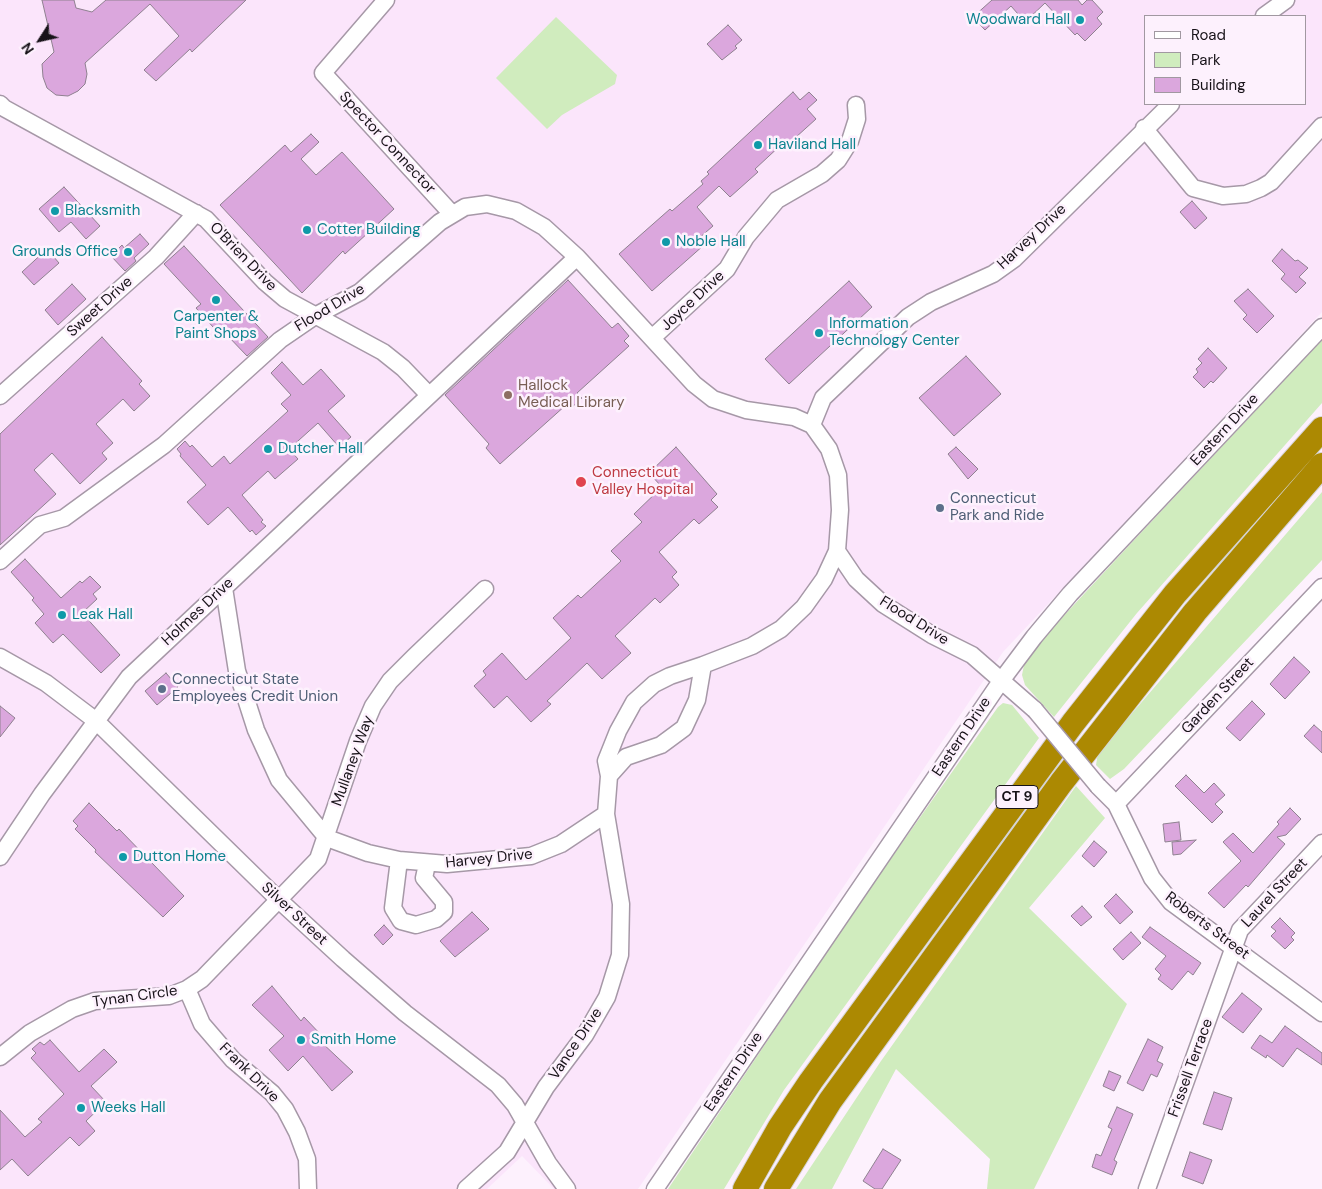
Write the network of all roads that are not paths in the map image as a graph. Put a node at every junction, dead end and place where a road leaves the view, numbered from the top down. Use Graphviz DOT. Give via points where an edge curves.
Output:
graph roads {
  1 [pos="386,0"];
  2 [pos="1286,0"];
  3 [pos="1265,15"];
  4 [pos="0,104"];
  5 [pos="856,105"];
  6 [pos="1170,105"];
  7 [pos="1322,126"];
  8 [pos="1144,128"];
  9 [pos="196,213"];
  10 [pos="452,214"];
  11 [pos="577,257"];
  12 [pos="315,316"];
  13 [pos="1322,328"];
  14 [pos="652,338"];
  15 [pos="429,395"];
  16 [pos="0,396"];
  17 [pos="812,425"];
  18 [pos="1322,428"];
  19 [pos="1322,465"];
  20 [pos="837,551"];
  21 [pos="0,561"];
  22 [pos="224,588"];
  23 [pos="1321,588"];
  24 [pos="485,589"];
  25 [pos="0,658"];
  26 [pos="703,665"];
  27 [pos="1001,680"];
  28 [pos="95,720"];
  29 [pos="609,776"];
  30 [pos="1116,804"];
  31 [pos="606,814"];
  32 [pos="19,832"];
  33 [pos="0,836"];
  34 [pos="327,838"];
  35 [pos="1322,842"];
  36 [pos="0,857"];
  37 [pos="399,860"];
  38 [pos="426,871"];
  39 [pos="397,877"];
  40 [pos="280,901"];
  41 [pos="1233,946"];
  42 [pos="188,989"];
  43 [pos="1322,1013"];
  44 [pos="0,1057"];
  45 [pos="526,1121"];
  46 [pos="308,1189"];
  47 [pos="466,1189"];
  48 [pos="567,1189"];
  49 [pos="655,1189"];
  50 [pos="745,1189"];
  51 [pos="776,1189"];
  52 [pos="1147,1189"];
  1 -- 10 [label="street, Spector Connector" via="323,73"];
  2 -- 3 [label="street"];
  4 -- 9 [label="street, O'Brien Drive"];
  5 -- 14 [label="street, Joyce Drive" via="857,119 850,141 838,160 822,174 777,200 746,237 727,269"];
  6 -- 8 [label="street, Harvey Drive"];
  7 -- 8 [label="street" via="1270,182 1246,194 1223,196 1193,188"];
  8 -- 17 [label="street, Harvey Drive" via="1014,259 993,274 931,302 908,317 823,398"];
  9 -- 12 [label="street, O'Brien Drive" via="206,219 265,282"];
  9 -- 16 [label="street, Sweet Drive" via="156,257"];
  10 -- 11 [label="street, Flood Drive" via="466,207 487,204 516,211 544,226"];
  10 -- 12 [label="street, Flood Drive" via="360,292"];
  11 -- 14 [label="street, Flood Drive"];
  11 -- 15 [label="street, Holmes Drive"];
  12 -- 15 [label="street, O'Brien Drive" via="382,352"];
  12 -- 21 [label="street, Flood Drive" via="280,340 164,445 64,518 40,525"];
  13 -- 27 [label="street, Eastern Drive" via="1070,594"];
  14 -- 17 [label="street, Flood Drive" via="694,384 713,399 746,410 794,417"];
  15 -- 22 [label="street, Holmes Drive"];
  17 -- 20 [label="street" via="829,449 838,475"];
  18 -- 50 [label="highway, CT 9" via="1188,580 1078,715 811,1081 780,1126"];
  19 -- 51 [label="highway, CT 9" via="1195,612 1061,783 830,1101"];
  20 -- 26 [label="street" via="824,579 804,607 781,629 752,646"];
  20 -- 27 [label="street, Flood Drive" via="856,579 883,604 932,635 972,655"];
  22 -- 28 [label="street, Holmes Drive" via="129,676"];
  22 -- 34 [label="street" via="236,671 266,756 293,800"];
  23 -- 30 [label="street, Garden Street"];
  24 -- 34 [label="street, Mullaney Way" via="390,681 373,706 358,741"];
  25 -- 28 [label="street, Silver Street" via="46,683"];
  26 -- 29 [label="street" via="697,700 684,728 661,744 626,757"];
  26 -- 29 [label="street" via="654,684 634,702 606,761"];
  27 -- 30 [label="street, Roberts Street, bridge" via="1035,710"];
  27 -- 49 [label="street, Eastern Drive"];
  28 -- 32 [label="street, Holmes Drive"];
  28 -- 40 [label="street, Silver Street"];
  29 -- 31 [label="street"];
  30 -- 41 [label="street, Roberts Street" via="1160,891"];
  31 -- 38 [label="street, Harvey Drive" via="560,844 531,856 446,864"];
  31 -- 45 [label="street, Vance Drive" via="621,904 620,956 607,997 586,1035 546,1087"];
  32 -- 33 [label="street"];
  32 -- 36 [label="street, Holmes Drive"];
  34 -- 37 [label="street, Harvey Drive"];
  34 -- 40 [label="street, Mullaney Way" via="318,859"];
  35 -- 41 [label="street, Laurel Street" via="1240,930"];
  37 -- 38 [label="street, Harvey Drive"];
  37 -- 39 [label="street"];
  38 -- 39 [label="street"];
  38 -- 39 [label="street" via="444,902 444,912 436,919 416,925 401,921 395,915 392,900"];
  40 -- 42 [label="street, Tynan Circle" via="202,980"];
  40 -- 45 [label="street, Silver Street" via="405,1013 498,1085"];
  41 -- 43 [label="street, Roberts Street"];
  41 -- 52 [label="street, Frissell Terrace"];
  42 -- 44 [label="street, Tynan Circle" via="169,996 84,1004 45,1023"];
  42 -- 46 [label="street, Frank Drive" via="202,1024 233,1060 272,1093 284,1109 307,1159"];
  45 -- 47 [label="street, Vance Drive" via="507,1152"];
  45 -- 48 [label="street, Silver Street" via="548,1163"];
}
